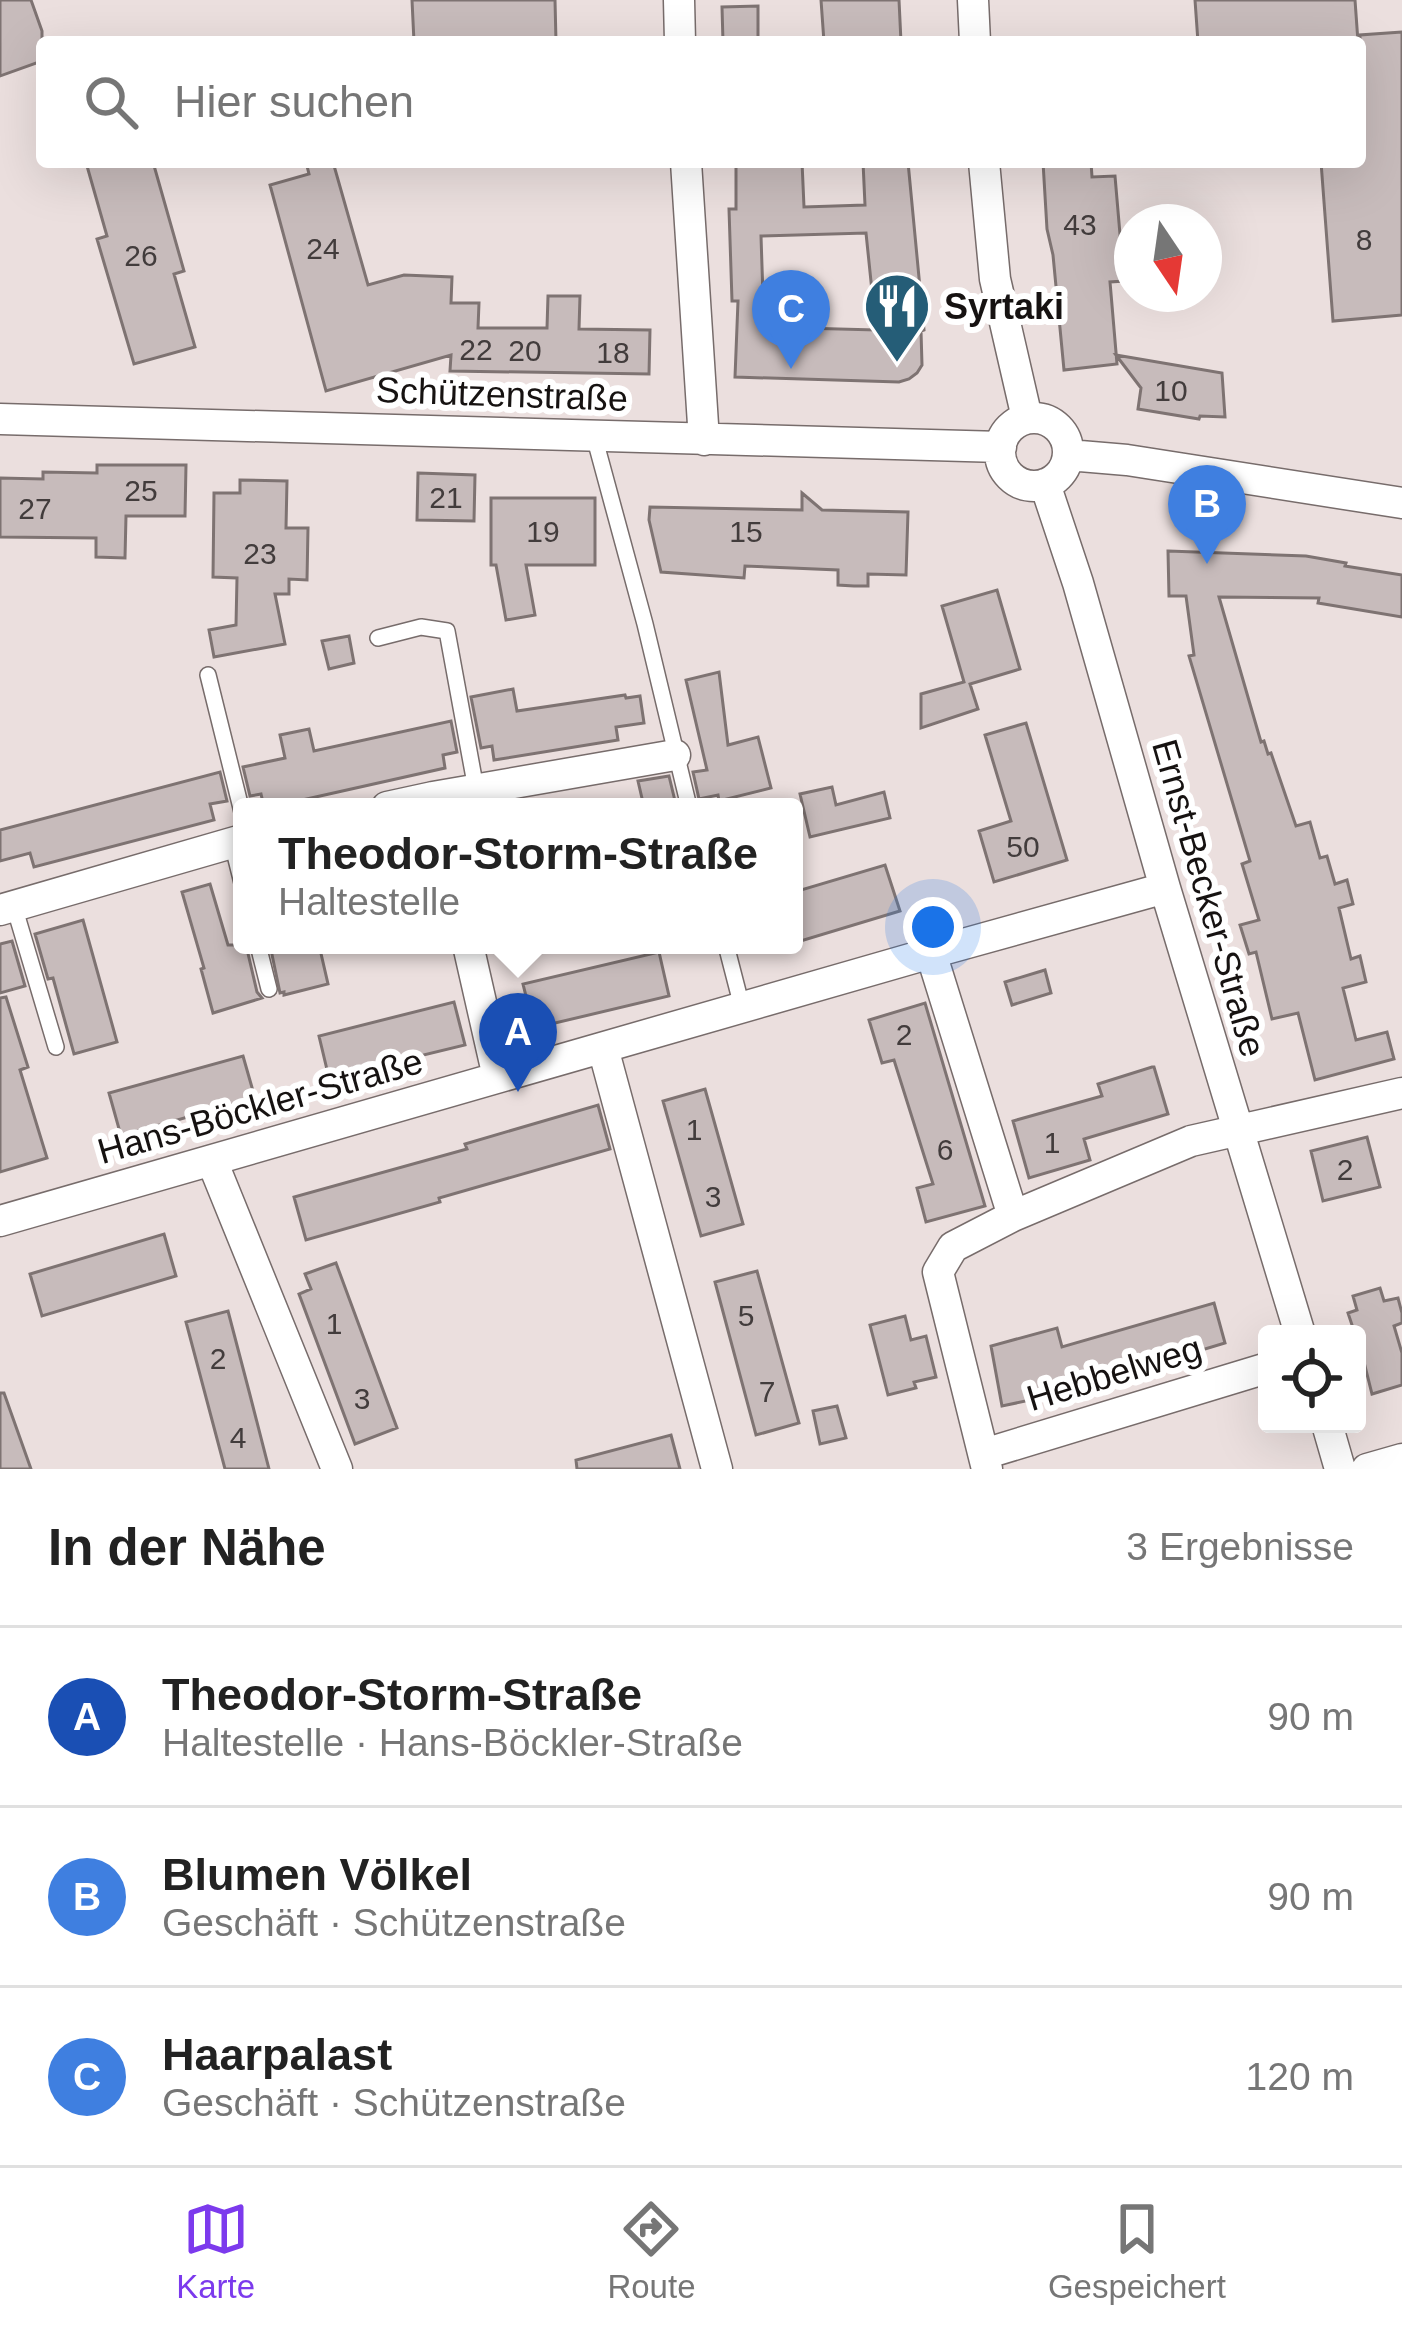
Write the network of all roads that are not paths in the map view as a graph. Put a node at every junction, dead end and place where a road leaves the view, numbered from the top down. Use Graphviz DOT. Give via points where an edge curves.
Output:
graph roads {
  1 [pos="679,0"];
  2 [pos="973,0"];
  3 [pos="680,36"];
  4 [pos="975,36"];
  5 [pos="686,168"];
  6 [pos="985,168"];
  7 [pos="1028,418"];
  8 [pos="0,419"];
  9 [pos="594,436"];
  10 [pos="704,440"];
  11 [pos="1000,447"];
  12 [pos="1068,455"];
  13 [pos="1045,484"];
  14 [pos="1402,503"];
  15 [pos="378,638"];
  16 [pos="208,675"];
  17 [pos="675,755"];
  18 [pos="476,789"];
  19 [pos="239,798"];
  20 [pos="447,798"];
  21 [pos="687,798"];
  22 [pos="233,843"];
  23 [pos="1165,888"];
  24 [pos="7,908"];
  25 [pos="931,952"];
  26 [pos="260,954"];
  27 [pos="469,954"];
  28 [pos="728,954"];
  29 [pos="269,989"];
  30 [pos="742,1007"];
  31 [pos="56,1047"];
  32 [pos="603,1048"];
  33 [pos="499,1078"];
  34 [pos="1402,1093"];
  35 [pos="1238,1131"];
  36 [pos="212,1161"];
  37 [pos="1013,1216"];
  38 [pos="0,1222"];
  39 [pos="1297,1325"];
  40 [pos="1258,1371"];
  41 [pos="1330,1433"];
  42 [pos="1402,1460"];
  43 [pos="985,1461"];
  44 [pos="337,1469"];
  45 [pos="717,1469"];
  46 [pos="1340,1469"];
  47 [pos="1367,1469"];
  1 -- 3 [label="street"];
  2 -- 4 [label="street"];
  5 -- 10 [label="street"];
  6 -- 7 [label="street" via="994,279"];
  7 -- 11 [label="street" via="1010,428"];
  7 -- 12 [label="street" via="1058,426"];
  8 -- 9 [label="street, Schützenstraße"];
  9 -- 10 [label="street, Schützenstraße"];
  9 -- 17 [label="lane"];
  10 -- 11 [label="street, Schützenstraße"];
  11 -- 13 [label="street" via="1012,478"];
  12 -- 13 [label="street"];
  12 -- 14 [label="street"];
  13 -- 23 [label="street, Ernst-Becker-Straße"];
  15 -- 18 [label="lane" via="421,627 447,631"];
  16 -- 19 [label="lane"];
  17 -- 18 [label="street"];
  17 -- 21 [label="lane"];
  18 -- 20 [label="street"];
  22 -- 24 [label="street"];
  23 -- 25 [label="street, Hans-Böckler-Straße"];
  23 -- 35 [label="street, Ernst-Becker-Straße"];
  24 -- 31 [label="lane"];
  25 -- 30 [label="street, Hans-Böckler-Straße"];
  25 -- 37 [label="street"];
  26 -- 29 [label="lane"];
  27 -- 33 [label="street"];
  28 -- 30 [label="lane"];
  30 -- 32 [label="street, Hans-Böckler-Straße"];
  32 -- 33 [label="street, Hans-Böckler-Straße"];
  32 -- 45 [label="street"];
  33 -- 36 [label="street, Hans-Böckler-Straße"];
  34 -- 35 [label="street, Hebbelweg"];
  35 -- 37 [label="street, Hebbelweg" via="1191,1141"];
  35 -- 39 [label="street, Ernst-Becker-Straße"];
  36 -- 38 [label="street, Hans-Böckler-Straße"];
  36 -- 44 [label="street"];
  37 -- 43 [label="street, Hebbelweg" via="953,1247 938,1272"];
  40 -- 43 [label="street, Hebbelweg"];
  41 -- 46 [label="street"];
  42 -- 47 [label="street"];
}
